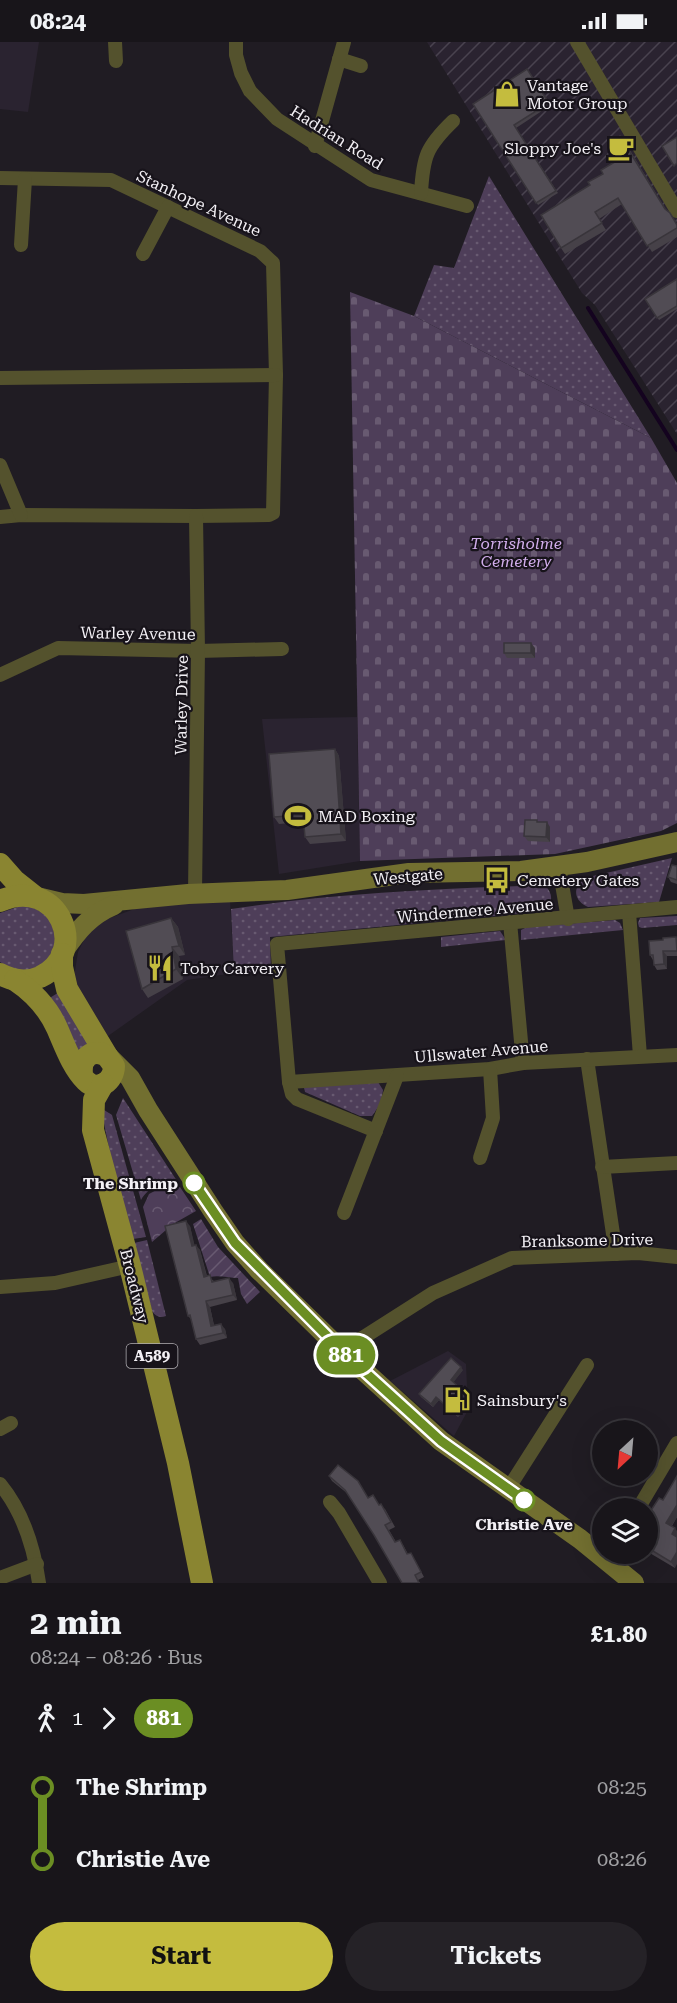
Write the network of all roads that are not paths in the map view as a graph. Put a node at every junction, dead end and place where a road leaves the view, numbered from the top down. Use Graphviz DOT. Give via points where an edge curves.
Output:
graph roads {
  1 [pos="115,42"];
  2 [pos="236,42"];
  3 [pos="344,42"];
  4 [pos="577,42"];
  5 [pos="339,59"];
  6 [pos="116,61"];
  7 [pos="361,66"];
  8 [pos="453,122"];
  9 [pos="315,146"];
  10 [pos="0,178"];
  11 [pos="25,179"];
  12 [pos="421,193"];
  13 [pos="467,206"];
  14 [pos="168,207"];
  15 [pos="677,211"];
  16 [pos="21,244"];
  17 [pos="143,254"];
  18 [pos="276,375"];
  19 [pos="0,378"];
  20 [pos="0,465"];
  21 [pos="21,515"];
  22 [pos="196,516"];
  23 [pos="0,518"];
  24 [pos="282,649"];
  25 [pos="198,651"];
  26 [pos="0,675"];
  27 [pos="677,842"];
  28 [pos="0,864"];
  29 [pos="559,867"];
  30 [pos="195,893"];
  31 [pos="36,897"];
  32 [pos="136,898"];
  33 [pos="0,901"];
  34 [pos="677,908"];
  35 [pos="629,912"];
  36 [pos="568,919"];
  37 [pos="510,922"];
  38 [pos="63,953"];
  39 [pos="6,978"];
  40 [pos="677,1054"];
  41 [pos="640,1056"];
  42 [pos="109,1057"];
  43 [pos="587,1059"];
  44 [pos="523,1063"];
  45 [pos="490,1069"];
  46 [pos="82,1075"];
  47 [pos="397,1076"];
  48 [pos="289,1082"];
  49 [pos="104,1084"];
  50 [pos="148,1110"];
  51 [pos="93,1130"];
  52 [pos="376,1131"];
  53 [pos="480,1158"];
  54 [pos="677,1163"];
  55 [pos="602,1167"];
  56 [pos="344,1213"];
  57 [pos="616,1254"];
  58 [pos="677,1257"];
  59 [pos="130,1266"];
  60 [pos="0,1287"];
  61 [pos="342,1351"];
  62 [pos="586,1365"];
  63 [pos="677,1443"];
  64 [pos="0,1484"];
  65 [pos="508,1489"];
  66 [pos="644,1498"];
  67 [pos="330,1502"];
  68 [pos="592,1545"];
  69 [pos="37,1564"];
  70 [pos="616,1564"];
  71 [pos="0,1578"];
  72 [pos="39,1583"];
  73 [pos="202,1583"];
  74 [pos="380,1583"];
  75 [pos="634,1583"];
  1 -- 6 [label="street"];
  2 -- 9 [label="street, Hadrian Road" via="236,56 250,91 277,119"];
  3 -- 5 [label="street"];
  4 -- 15 [label="street"];
  5 -- 7 [label="street"];
  5 -- 9 [label="street"];
  8 -- 12 [label="street" via="436,137 423,163"];
  9 -- 12 [label="street, Hadrian Road" via="371,180"];
  10 -- 11 [label="street, Stanhope Avenue"];
  11 -- 14 [label="street, Stanhope Avenue" via="111,180"];
  11 -- 16 [label="street"];
  12 -- 13 [label="street, Hadrian Road"];
  14 -- 17 [label="street"];
  14 -- 18 [label="street, Stanhope Avenue" via="260,251 273,263"];
  18 -- 19 [label="street"];
  18 -- 22 [label="street, Stanhope Avenue" via="273,513"];
  20 -- 21 [label="street"];
  21 -- 22 [label="street"];
  21 -- 23 [label="street"];
  22 -- 25 [label="street, Warley Drive"];
  24 -- 25 [label="street, Warley Avenue"];
  25 -- 26 [label="street, Warley Avenue" via="58,648"];
  25 -- 30 [label="street, Warley Drive"];
  27 -- 29 [label="main road, Westgate"];
  28 -- 31 [label="main road"];
  29 -- 30 [label="main road, Westgate" via="409,873 287,890"];
  29 -- 36 [label="street"];
  30 -- 32 [label="main road, Westgate"];
  31 -- 32 [label="main road, Westgate" via="72,904"];
  31 -- 33 [label="main road" via="10,896"];
  31 -- 38 [label="main road" via="59,915 64,928"];
  32 -- 38 [label="main road, Westgate" via="110,907 88,921"];
  34 -- 35 [label="street, Windermere Avenue"];
  35 -- 36 [label="street, Windermere Avenue"];
  35 -- 41 [label="street"];
  36 -- 37 [label="street, Windermere Avenue"];
  37 -- 44 [label="street"];
  37 -- 48 [label="street, Windermere Avenue" via="276,944"];
  38 -- 39 [label="main road" via="47,973 27,980"];
  38 -- 42 [label="main road" via="67,989"];
  39 -- 46 [label="main road" via="39,1000"];
  40 -- 41 [label="street, Ullswater Avenue"];
  41 -- 43 [label="street, Ullswater Avenue"];
  42 -- 46 [label="main road" via="95,1053 88,1056 81,1065"];
  42 -- 49 [label="main road, A589" via="114,1070"];
  42 -- 50 [label="main road" via="130,1078"];
  43 -- 44 [label="street, Ullswater Avenue"];
  43 -- 55 [label="street"];
  44 -- 45 [label="street, Ullswater Avenue"];
  45 -- 47 [label="street, Ullswater Avenue"];
  45 -- 53 [label="street" via="493,1118"];
  46 -- 49 [label="main road" via="89,1083"];
  46 -- 51 [label="main road, Broadway / A589" via="80,1097 87,1124"];
  47 -- 48 [label="street, Ullswater Avenue"];
  47 -- 52 [label="street"];
  48 -- 52 [label="street" via="297,1099"];
  49 -- 50 [label="main road" via="123,1089"];
  49 -- 51 [label="main road, Broadway / A589" via="94,1100"];
  50 -- 61 [label="main road" via="235,1243"];
  51 -- 59 [label="main road, Broadway / A589"];
  52 -- 56 [label="street"];
  54 -- 55 [label="street"];
  55 -- 57 [label="street"];
  57 -- 58 [label="street, Branksome Drive"];
  57 -- 61 [label="street, Branksome Drive" via="512,1258 433,1293"];
  59 -- 60 [label="street" via="55,1283"];
  59 -- 73 [label="main road, Broadway / A589" via="178,1463"];
  61 -- 65 [label="main road" via="441,1441"];
  62 -- 65 [label="street"];
  63 -- 66 [label="street"];
  64 -- 69 [label="street" via="27,1529"];
  65 -- 68 [label="main road"];
  67 -- 74 [label="street"];
  69 -- 71 [label="street"];
  69 -- 72 [label="street"];
  70 -- 75 [label="main road"];
}
